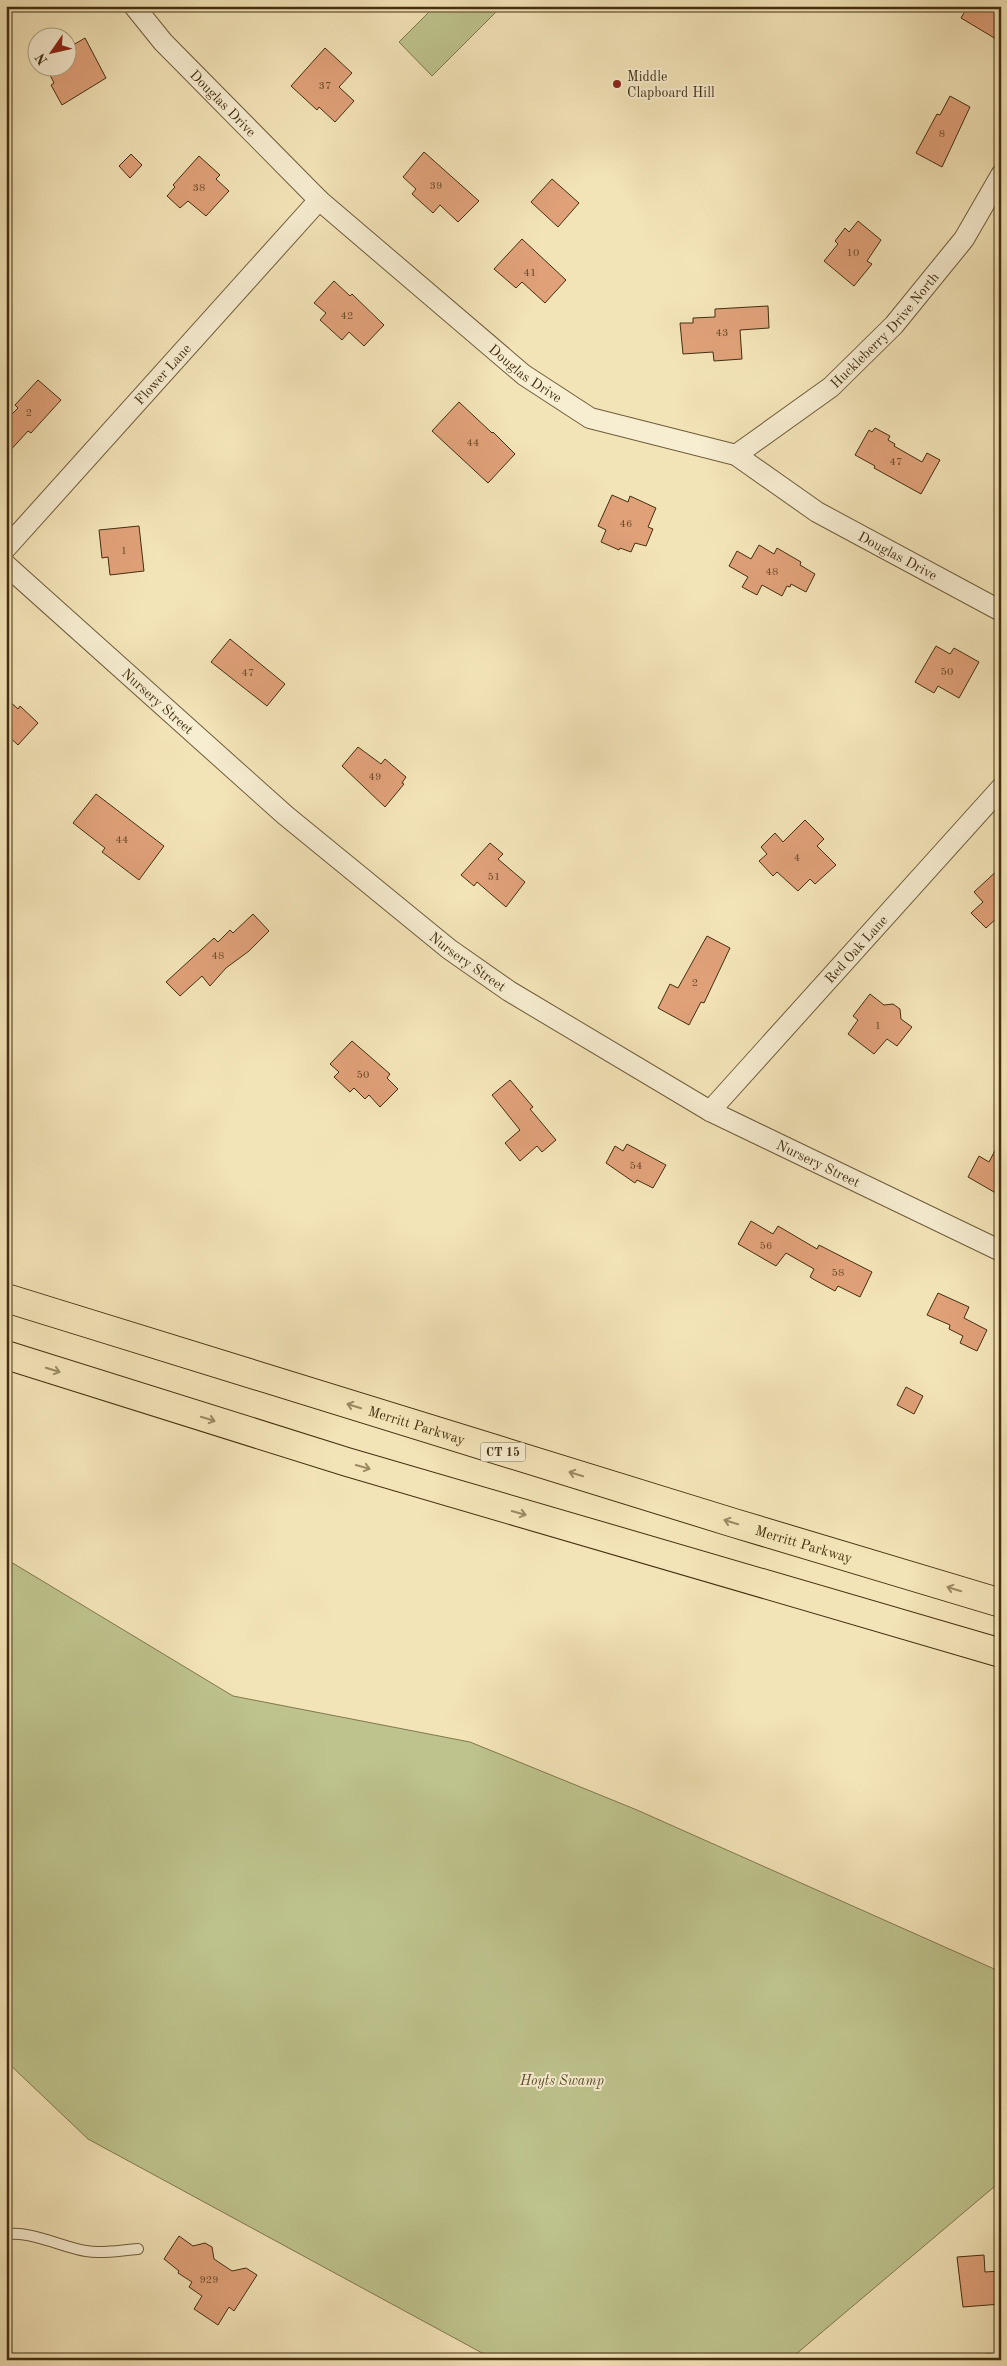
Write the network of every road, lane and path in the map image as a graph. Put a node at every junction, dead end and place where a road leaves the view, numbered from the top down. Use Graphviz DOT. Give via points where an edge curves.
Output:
graph roads {
  1 [pos="134,6"];
  2 [pos="1001,175"];
  3 [pos="319,200"];
  4 [pos="736,455"];
  5 [pos="6,548"];
  6 [pos="6,565"];
  7 [pos="1001,611"];
  8 [pos="1001,788"];
  9 [pos="710,1111"];
  10 [pos="1001,1251"];
  11 [pos="6,1298"];
  12 [pos="6,1355"];
  13 [pos="1001,1603"];
  14 [pos="1001,1653"];
  15 [pos="6,2235"];
  16 [pos="138,2249"];
  1 -- 3 [label="street, Douglas Drive" via="163,42"];
  2 -- 4 [label="street, Huckleberry Drive North" via="964,240 894,326 831,387"];
  3 -- 4 [label="street, Douglas Drive" via="524,375 590,418"];
  3 -- 5 [label="street, Flower Lane"];
  4 -- 7 [label="street, Douglas Drive" via="817,512"];
  6 -- 9 [label="street, Nursery Street" via="285,815 449,949 509,992"];
  8 -- 9 [label="street, Red Oak Lane"];
  9 -- 10 [label="street, Nursery Street"];
  13 -- 11 [label="highway, Merritt Parkway / CT 15, one-way"];
  12 -- 14 [label="highway, one-way" via="347,1462"];
  15 -- 16 [label="lane" via="30,2236 87,2251"];
}
